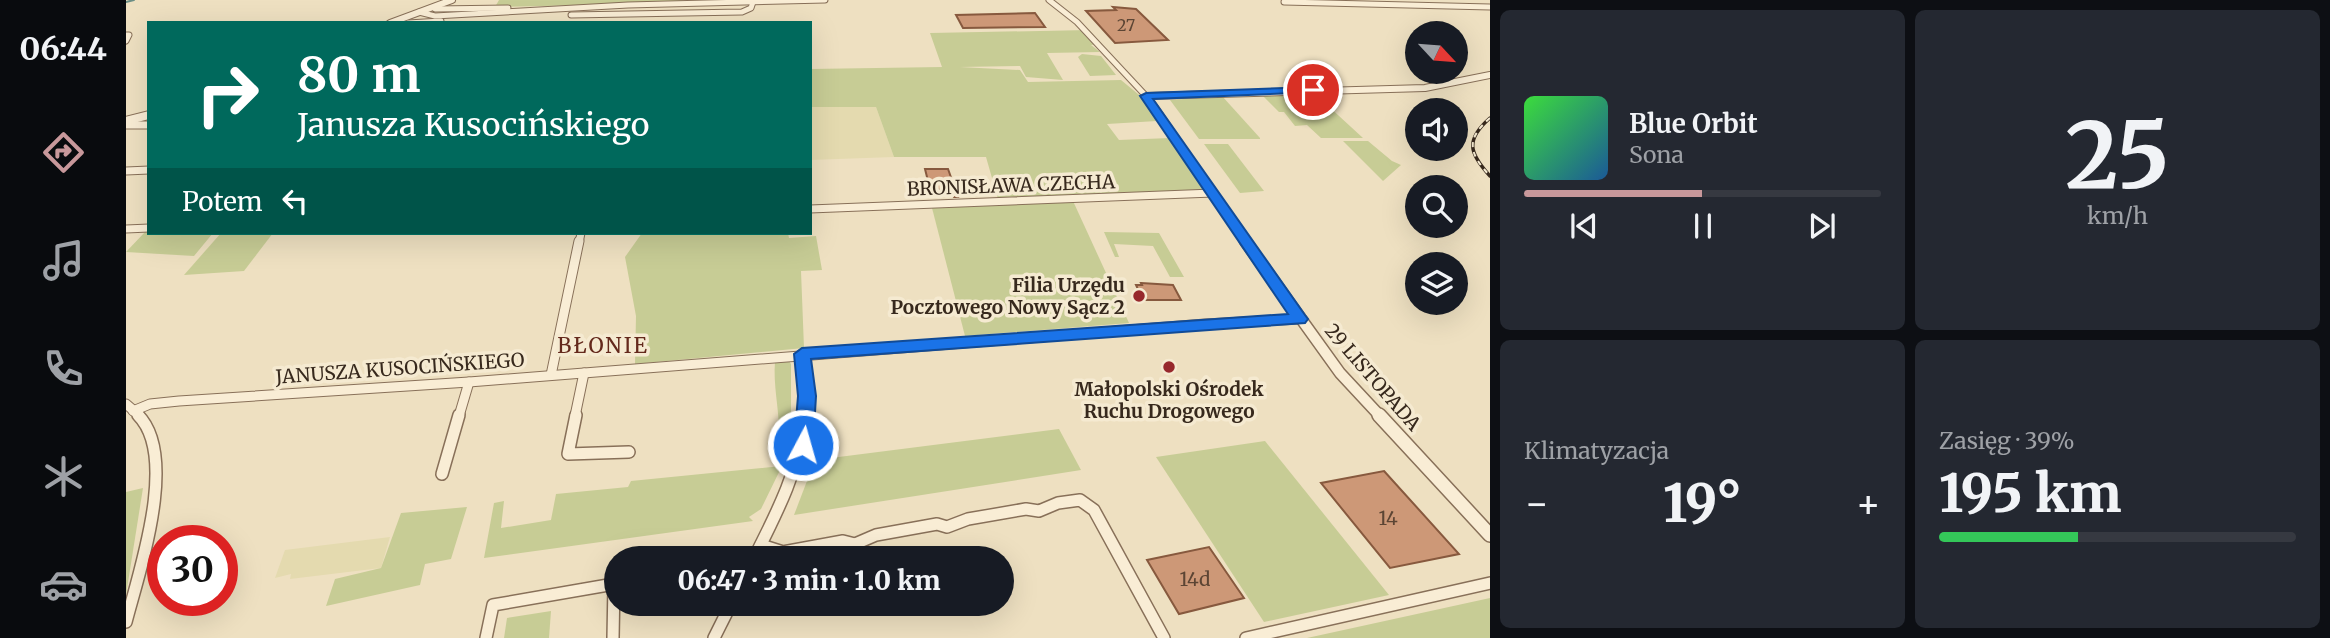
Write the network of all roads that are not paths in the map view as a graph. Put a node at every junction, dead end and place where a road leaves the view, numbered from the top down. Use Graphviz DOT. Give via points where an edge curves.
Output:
graph roads {
  1 [pos="452,0"];
  2 [pos="824,0"];
  3 [pos="753,2"];
  4 [pos="1053,2"];
  5 [pos="1284,2"];
  6 [pos="1490,7"];
  7 [pos="472,8"];
  8 [pos="435,9"];
  9 [pos="419,12"];
  10 [pos="531,14"];
  11 [pos="467,16"];
  12 [pos="406,20"];
  13 [pos="454,21"];
  14 [pos="1490,75"];
  15 [pos="1146,96"];
  16 [pos="147,116"];
  17 [pos="126,123"];
  18 [pos="147,125"];
  19 [pos="147,170"];
  20 [pos="126,171"];
  21 [pos="1213,193"];
  22 [pos="812,209"];
  23 [pos="147,228"];
  24 [pos="126,229"];
  25 [pos="581,235"];
  26 [pos="1300,319"];
  27 [pos="802,354"];
  28 [pos="584,373"];
  29 [pos="551,375"];
  30 [pos="469,382"];
  31 [pos="130,407"];
  32 [pos="629,452"];
  33 [pos="443,474"];
  34 [pos="1490,535"];
  35 [pos="761,545"];
  36 [pos="1490,583"];
  37 [pos="725,616"];
  38 [pos="126,622"];
  39 [pos="486,638"];
  40 [pos="613,638"];
  41 [pos="714,638"];
  42 [pos="1164,638"];
  43 [pos="1246,638"];
  1 -- 9 [label="street"];
  2 -- 3 [label="street"];
  3 -- 10 [label="street" via="628,5"];
  3 -- 10 [label="street" via="751,8 740,12"];
  4 -- 15 [label="street, 29 LISTOPADA"];
  5 -- 6 [label="street"];
  7 -- 8 [label="street"];
  7 -- 10 [label="street" via="535,8"];
  7 -- 11 [label="street"];
  9 -- 11 [label="street"];
  9 -- 12 [label="street"];
  10 -- 11 [label="street"];
  11 -- 12 [label="street"];
  12 -- 13 [label="street"];
  14 -- 15 [label="street" via="1425,88"];
  15 -- 21 [label="street, 29 LISTOPADA"];
  16 -- 17 [label="street"];
  17 -- 18 [label="street"];
  19 -- 20 [label="street"];
  21 -- 22 [label="street, BRONISŁAWA CZECHA"];
  21 -- 26 [label="street, 29 LISTOPADA"];
  23 -- 24 [label="street"];
  25 -- 29 [label="street"];
  26 -- 27 [label="street, JANUSZA KUSOCIŃSKIEGO"];
  26 -- 34 [label="street, 29 LISTOPADA" via="1340,373"];
  27 -- 28 [label="street, JANUSZA KUSOCIŃSKIEGO"];
  27 -- 35 [label="street" via="807,396 803,445 786,496"];
  28 -- 29 [label="street, JANUSZA KUSOCIŃSKIEGO"];
  28 -- 32 [label="street" via="568,454"];
  29 -- 30 [label="street, JANUSZA KUSOCIŃSKIEGO"];
  30 -- 31 [label="street, JANUSZA KUSOCIŃSKIEGO"];
  30 -- 33 [label="street"];
  31 -- 38 [label="street" via="151,432 155,468"];
  35 -- 42 [label="street" via="783,552 843,541 855,544 876,535 937,524 947,527 968,519 1038,511 1080,500 1094,510"];
  36 -- 43 [label="street"];
  37 -- 41 [label="street"];
  39 -- 40 [label="street" via="493,605 614,584"];
}
